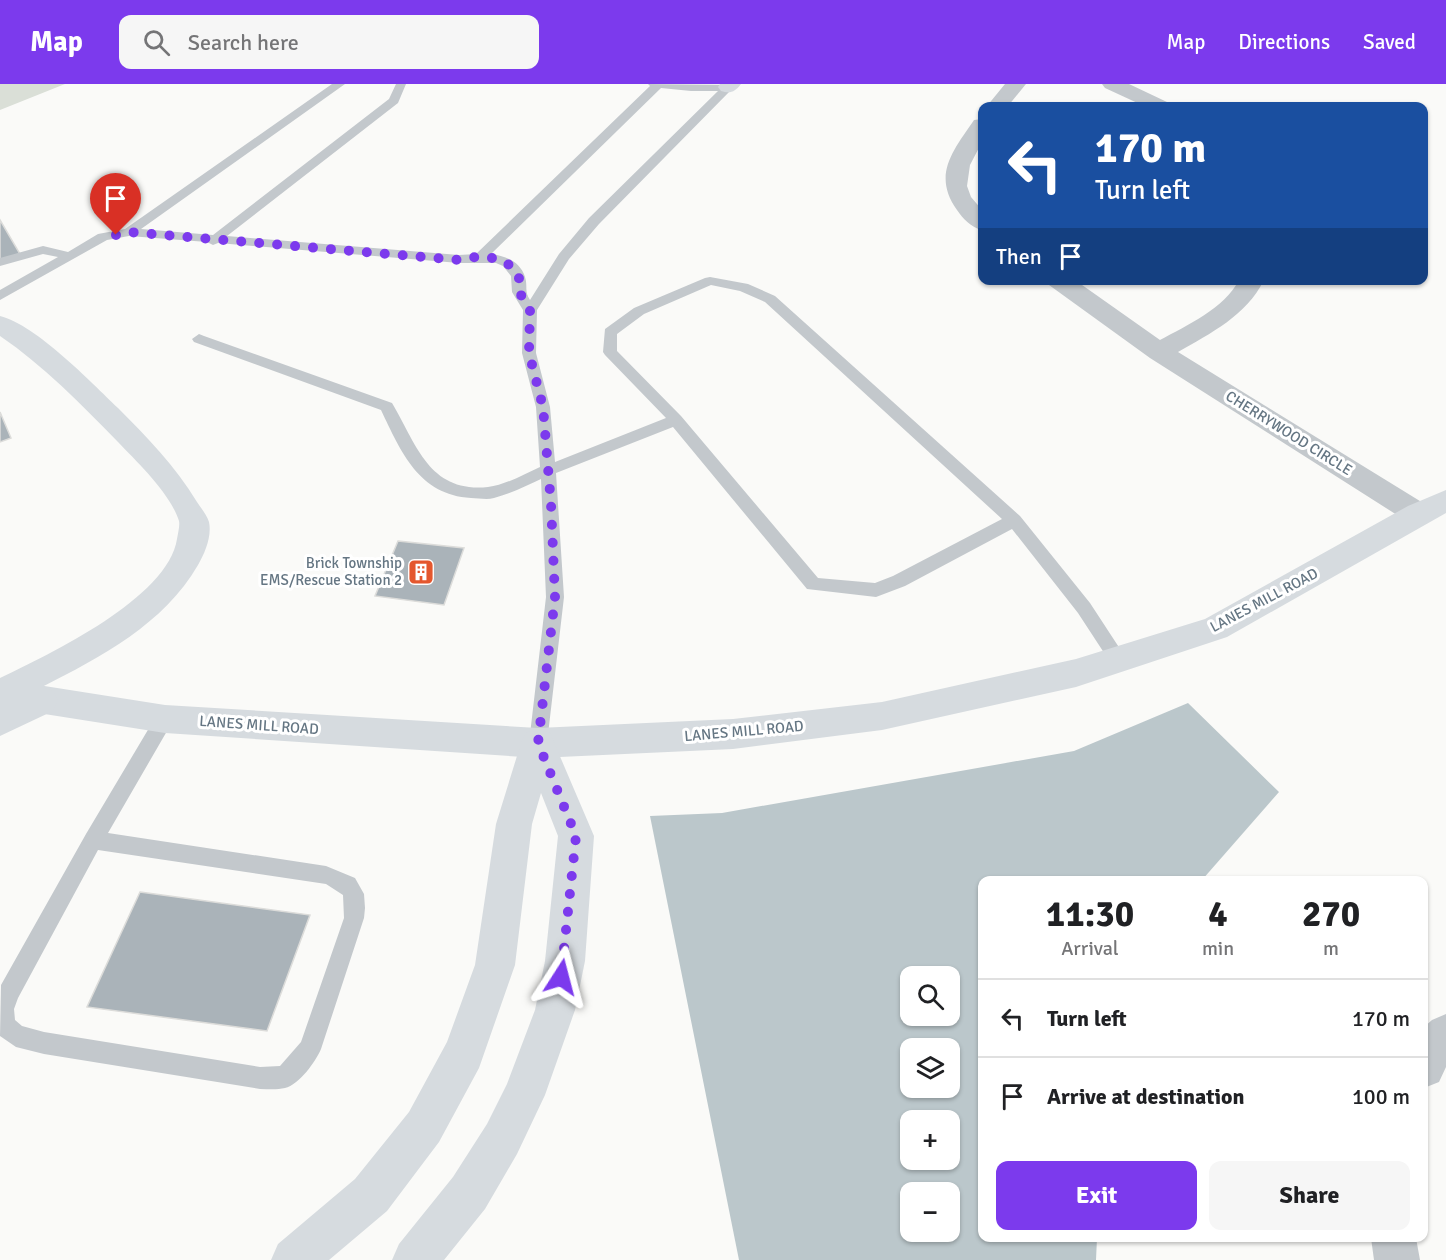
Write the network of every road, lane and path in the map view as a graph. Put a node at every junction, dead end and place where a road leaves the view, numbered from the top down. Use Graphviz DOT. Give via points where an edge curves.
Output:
graph roads {
  1 [pos="339,84"];
  2 [pos="399,84"];
  3 [pos="1016,84"];
  4 [pos="1112,84"];
  5 [pos="656,85"];
  6 [pos="729,86"];
  7 [pos="1000,102"];
  8 [pos="1151,102"];
  9 [pos="978,132"];
  10 [pos="978,220"];
  11 [pos="129,232"];
  12 [pos="213,240"];
  13 [pos="70,256"];
  14 [pos="481,256"];
  15 [pos="0,262"];
  16 [pos="1066,285"];
  17 [pos="1250,285"];
  18 [pos="0,296"];
  19 [pos="530,310"];
  20 [pos="0,324"];
  21 [pos="199,339"];
  22 [pos="1159,352"];
  23 [pos="676,420"];
  24 [pos="548,470"];
  25 [pos="1432,508"];
  26 [pos="1014,520"];
  27 [pos="1118,660"];
  28 [pos="0,693"];
  29 [pos="41,701"];
  30 [pos="165,719"];
  31 [pos="0,722"];
  32 [pos="538,743"];
  33 [pos="93,840"];
  34 [pos="1446,1034"];
  35 [pos="1428,1059"];
  36 [pos="1395,1242"];
  37 [pos="294,1260"];
  38 [pos="415,1260"];
  39 [pos="1397,1260"];
  1 -- 11 [label="lane"];
  2 -- 12 [label="lane" via="394,101"];
  3 -- 7 [label="street"];
  4 -- 8 [label="street"];
  5 -- 6 [label="lane"];
  5 -- 14 [label="lane"];
  6 -- 19 [label="lane" via="594,221 564,257"];
  9 -- 10 [label="street" via="954,173 956,192"];
  11 -- 12 [label="lane"];
  11 -- 13 [label="lane" via="103,237"];
  12 -- 14 [label="lane" via="459,260"];
  13 -- 15 [label="lane" via="43,250"];
  13 -- 18 [label="lane"];
  14 -- 19 [label="lane" via="513,267 519,278 518,290"];
  16 -- 22 [label="street, CHERRYWOOD CIRCLE"];
  17 -- 22 [label="street" via="1225,312"];
  19 -- 24 [label="lane" via="529,353 543,407"];
  20 -- 28 [label="main road" via="82,388 173,482 194,523 191,546 179,574 155,599 113,633"];
  21 -- 24 [label="lane" via="387,407 409,450 436,483 460,492 491,493"];
  22 -- 25 [label="street, CHERRYWOOD CIRCLE"];
  23 -- 24 [label="lane"];
  23 -- 26 [label="lane" via="813,584 876,590"];
  23 -- 26 [label="lane" via="610,352 610,332 639,311 710,281 742,287 770,298"];
  24 -- 32 [label="lane" via="555,597"];
  25 -- 27 [label="main road, LANES MILL ROAD" via="1216,628"];
  26 -- 27 [label="lane" via="1055,568"];
  27 -- 32 [label="main road, LANES MILL ROAD" via="1076,674 882,716 733,734"];
  28 -- 29 [label="main road, LANES MILL ROAD"];
  29 -- 30 [label="main road, LANES MILL ROAD"];
  29 -- 31 [label="main road"];
  30 -- 32 [label="main road, LANES MILL ROAD"];
  30 -- 33 [label="lane"];
  32 -- 37 [label="main road" via="513,824 495,965 464,1053 424,1127 372,1195"];
  32 -- 38 [label="main road" via="576,836 565,961 555,1010 524,1095 502,1139 469,1193"];
  33 -- 33 [label="lane" via="9,993 3,1009 4,1025 16,1036 44,1043 260,1078 285,1077 310,1049 354,918 356,897 346,881"];
  34 -- 35 [label="street"];
  36 -- 39 [label="street"];
}
